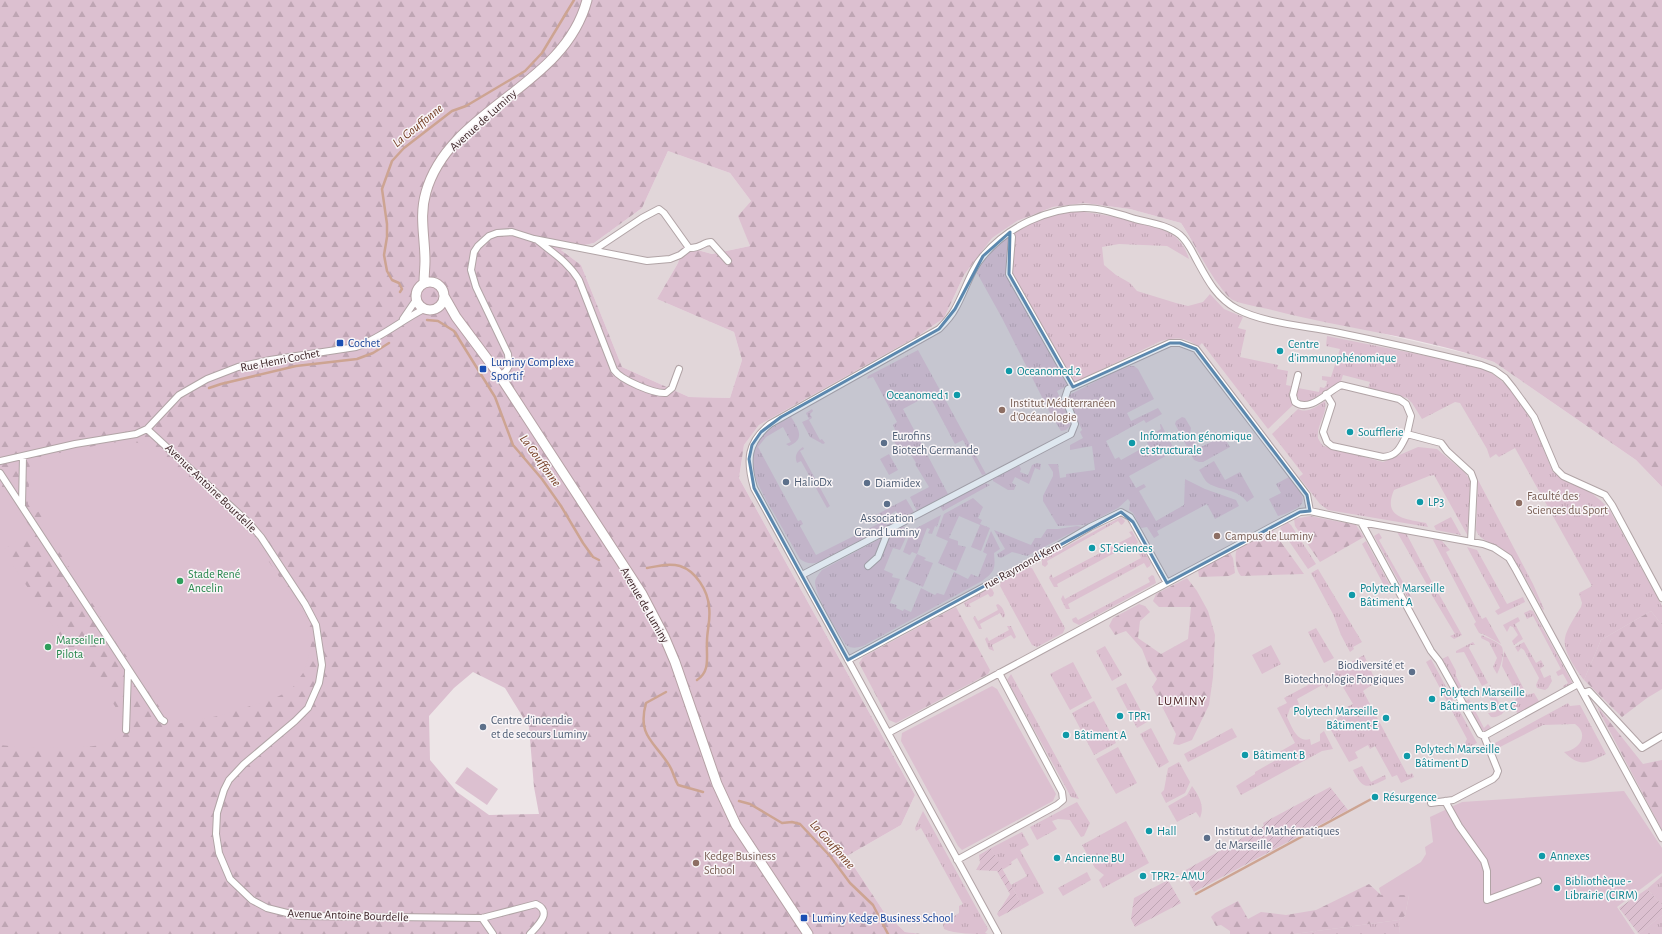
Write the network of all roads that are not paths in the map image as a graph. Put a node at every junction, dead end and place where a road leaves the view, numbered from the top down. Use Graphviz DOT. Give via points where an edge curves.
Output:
graph roads {
  1 [pos="587,0"];
  2 [pos="1010,232"];
  3 [pos="534,239"];
  4 [pos="689,248"];
  5 [pos="594,250"];
  6 [pos="425,261"];
  7 [pos="728,262"];
  8 [pos="434,282"];
  9 [pos="424,283"];
  10 [pos="444,296"];
  11 [pos="416,300"];
  12 [pos="438,308"];
  13 [pos="424,309"];
  14 [pos="456,317"];
  15 [pos="402,321"];
  16 [pos="679,369"];
  17 [pos="500,376"];
  18 [pos="1298,376"];
  19 [pos="1073,387"];
  20 [pos="1326,394"];
  21 [pos="147,429"];
  22 [pos="1407,434"];
  23 [pos="23,456"];
  24 [pos="0,461"];
  25 [pos="0,473"];
  26 [pos="22,505"];
  27 [pos="1310,511"];
  28 [pos="1361,522"];
  29 [pos="889,529"];
  30 [pos="1471,542"];
  31 [pos="868,566"];
  32 [pos="802,575"];
  33 [pos="1167,583"];
  34 [pos="1662,598"];
  35 [pos="848,660"];
  36 [pos="128,671"];
  37 [pos="999,674"];
  38 [pos="1578,684"];
  39 [pos="1583,693"];
  40 [pos="164,721"];
  41 [pos="126,730"];
  42 [pos="888,733"];
  43 [pos="1484,736"];
  44 [pos="1662,736"];
  45 [pos="1445,801"];
  46 [pos="1431,803"];
  47 [pos="1662,838"];
  48 [pos="957,860"];
  49 [pos="1538,881"];
  50 [pos="482,918"];
  51 [pos="493,934"];
  52 [pos="530,934"];
  53 [pos="808,934"];
  54 [pos="998,934"];
  1 -- 6 [label="street, Avenue de Luminy" via="578,25 564,47 542,69 466,131 446,152 432,174 423,210"];
  2 -- 19 [label="street" via="1012,237 1009,274"];
  2 -- 32 [label="street" via="983,256 955,309 939,329 781,417 761,432 752,444 749,473 754,488"];
  2 -- 34 [label="street" via="1048,213 1085,208 1104,210 1170,228 1182,237 1191,249 1217,295 1239,310 1261,318 1384,342 1494,370 1505,378 1534,417 1556,469 1563,476 1605,495"];
  3 -- 5 [label="street"];
  3 -- 16 [label="street" via="573,270 617,375 666,393 672,388"];
  3 -- 17 [label="street" via="512,232 497,232 478,246 472,261 473,278 509,360 509,366"];
  4 -- 5 [label="street" via="680,255 659,261 647,261"];
  4 -- 5 [label="street" via="664,213 658,209"];
  4 -- 7 [label="street" via="711,242"];
  6 -- 8 [label="street, Avenue de Luminy"];
  6 -- 9 [label="street, Avenue de Luminy"];
  8 -- 9 [label="street"];
  8 -- 10 [label="street" via="443,289"];
  9 -- 11 [label="street" via="417,290"];
  10 -- 12 [label="street"];
  10 -- 14 [label="street, Avenue de Luminy"];
  11 -- 13 [label="street"];
  11 -- 15 [label="street, Rue Henri Cochet"];
  12 -- 13 [label="street"];
  12 -- 14 [label="street, Avenue de Luminy"];
  13 -- 15 [label="street, Rue Henri Cochet"];
  14 -- 17 [label="street, Avenue de Luminy"];
  15 -- 21 [label="street, Rue Henri Cochet" via="372,341 356,347 252,363 221,373 179,395"];
  17 -- 53 [label="street, Avenue de Luminy" via="642,594 675,662 717,784 729,810 744,839"];
  18 -- 20 [label="street" via="1293,395 1294,402 1309,406"];
  19 -- 27 [label="street" via="1170,343 1180,343 1196,349 1307,495"];
  19 -- 29 [label="street" via="1066,393 1065,398 1076,424 1071,434"];
  20 -- 22 [label="street" via="1341,385 1399,399 1406,404 1411,416"];
  20 -- 22 [label="street" via="1332,404 1323,432 1327,442 1332,446 1383,457 1390,456 1397,452"];
  21 -- 23 [label="street" via="136,434"];
  21 -- 50 [label="street, Avenue Antoine Bourdelle" via="250,523 305,604 316,625 320,646 322,665 319,684 308,708 244,764 229,780 224,790 217,813 216,834 219,853 230,879 252,900 267,908 299,916"];
  22 -- 30 [label="street" via="1441,443 1471,473 1474,481"];
  23 -- 24 [label="street"];
  23 -- 26 [label="street"];
  25 -- 26 [label="street"];
  26 -- 36 [label="street"];
  27 -- 28 [label="street"];
  27 -- 33 [label="street" via="1300,512"];
  28 -- 30 [label="street"];
  28 -- 43 [label="street" via="1432,651 1480,734"];
  29 -- 31 [label="street" via="878,557"];
  29 -- 32 [label="street"];
  30 -- 38 [label="street" via="1494,548 1509,558"];
  32 -- 35 [label="street"];
  33 -- 35 [label="street, rue Raymond Kern" via="1130,517 1121,512"];
  33 -- 37 [label="street"];
  35 -- 42 [label="street"];
  36 -- 40 [label="street"];
  36 -- 41 [label="street"];
  37 -- 42 [label="street"];
  37 -- 48 [label="street" via="1062,792 1063,800 1057,806"];
  38 -- 39 [label="street"];
  38 -- 43 [label="street"];
  39 -- 44 [label="street" via="1589,691 1642,748"];
  39 -- 47 [label="street"];
  42 -- 48 [label="street"];
  43 -- 45 [label="street" via="1498,771 1496,776 1460,797"];
  45 -- 46 [label="street"];
  45 -- 49 [label="street" via="1484,861 1487,871 1487,900"];
  48 -- 54 [label="street"];
  50 -- 51 [label="street"];
  50 -- 52 [label="street, Avenue Antoine Bourdelle" via="536,904 542,908 544,916"];
}
